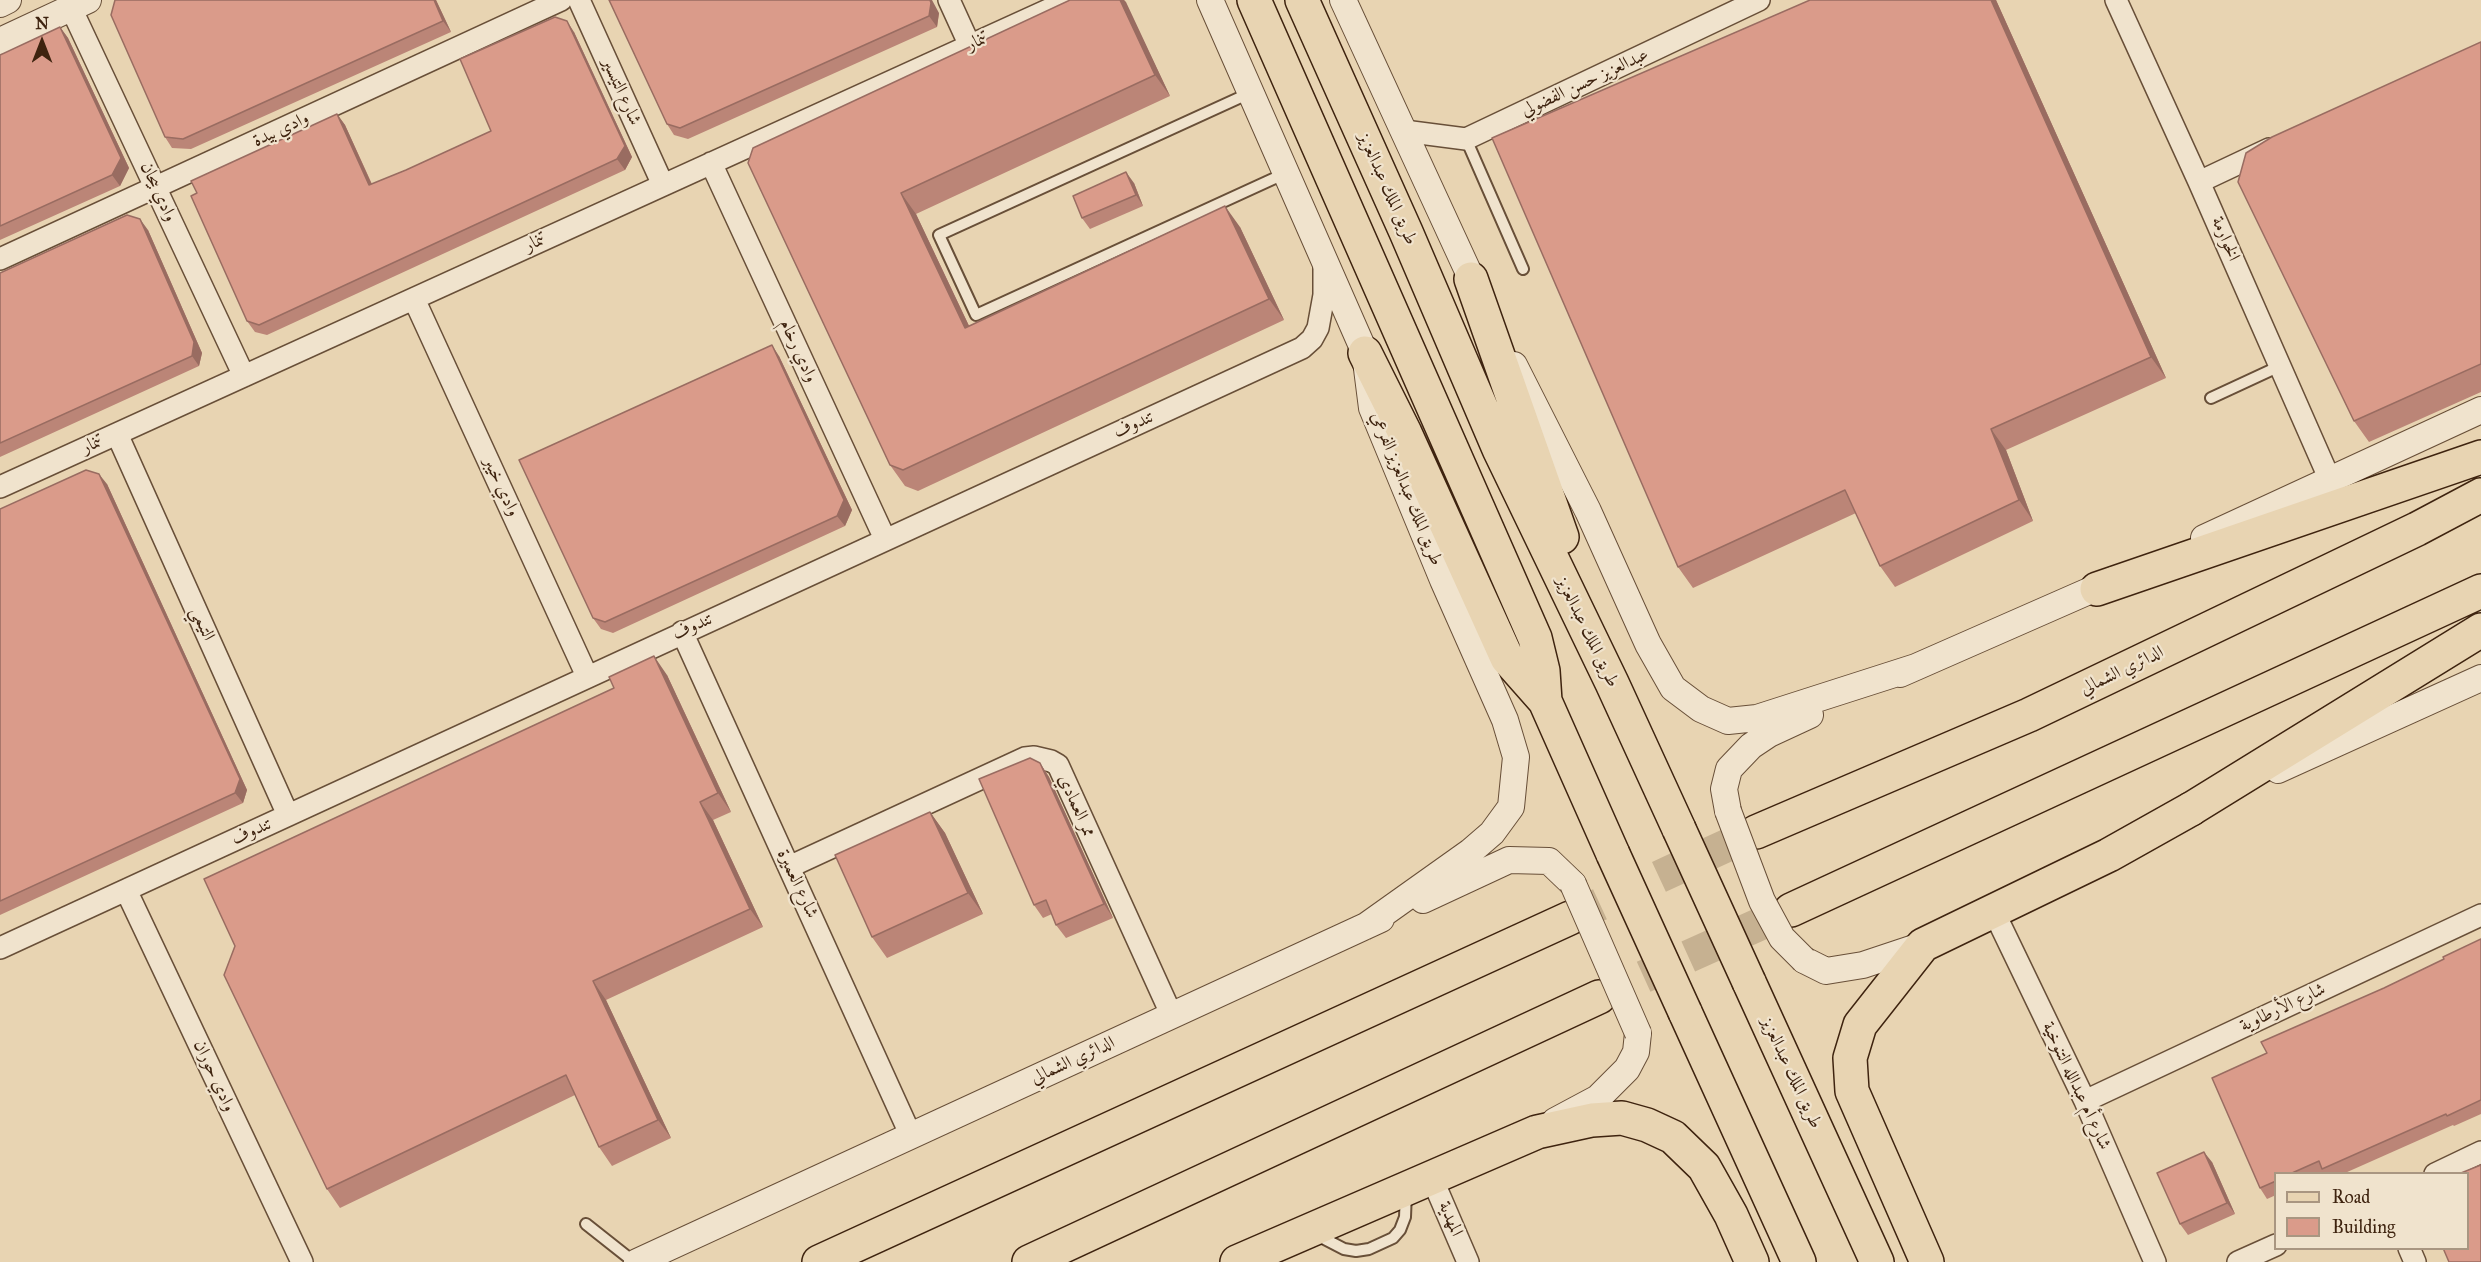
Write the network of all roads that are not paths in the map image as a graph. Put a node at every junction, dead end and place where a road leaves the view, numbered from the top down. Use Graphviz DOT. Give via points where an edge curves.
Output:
graph roads {
  1 [pos="8,0"];
  2 [pos="561,0"];
  3 [pos="579,0"];
  4 [pos="949,0"];
  5 [pos="1070,0"];
  6 [pos="1210,0"];
  7 [pos="1254,0"];
  8 [pos="1302,0"];
  9 [pos="1343,0"];
  10 [pos="1759,0"];
  11 [pos="2116,0"];
  12 [pos="0,4"];
  13 [pos="80,4"];
  14 [pos="0,40"];
  15 [pos="970,45"];
  16 [pos="1252,92"];
  17 [pos="1404,131"];
  18 [pos="1466,139"];
  19 [pos="2286,141"];
  20 [pos="711,163"];
  21 [pos="1286,173"];
  22 [pos="2199,182"];
  23 [pos="663,185"];
  24 [pos="155,187"];
  25 [pos="0,259"];
  26 [pos="1324,261"];
  27 [pos="1522,269"];
  28 [pos="1471,279"];
  29 [pos="414,299"];
  30 [pos="1365,353"];
  31 [pos="2280,366"];
  32 [pos="244,376"];
  33 [pos="2211,398"];
  34 [pos="2481,410"];
  35 [pos="117,434"];
  36 [pos="2481,457"];
  37 [pos="2330,480"];
  38 [pos="0,487"];
  39 [pos="2481,495"];
  40 [pos="885,539"];
  41 [pos="2097,589"];
  42 [pos="2481,591"];
  43 [pos="2481,630"];
  44 [pos="682,632"];
  45 [pos="1916,667"];
  46 [pos="587,676"];
  47 [pos="2481,678"];
  48 [pos="1612,683"];
  49 [pos="1545,701"];
  50 [pos="2191,809"];
  51 [pos="288,815"];
  52 [pos="1755,832"];
  53 [pos="789,867"];
  54 [pos="126,890"];
  55 [pos="1791,910"];
  56 [pos="1994,912"];
  57 [pos="2481,915"];
  58 [pos="1570,918"];
  59 [pos="1366,926"];
  60 [pos="1923,945"];
  61 [pos="0,948"];
  62 [pos="1599,997"];
  63 [pos="1172,1016"];
  64 [pos="2085,1101"];
  65 [pos="1537,1132"];
  66 [pos="910,1136"];
  67 [pos="2481,1152"];
  68 [pos="2437,1172"];
  69 [pos="1419,1182"];
  70 [pos="586,1224"];
  71 [pos="2274,1246"];
  72 [pos="302,1262"];
  73 [pos="636,1262"];
  74 [pos="819,1262"];
  75 [pos="1029,1262"];
  76 [pos="1236,1262"];
  77 [pos="1468,1262"];
  78 [pos="1752,1262"];
  79 [pos="1799,1262"];
  80 [pos="1877,1262"];
  81 [pos="1927,1262"];
  82 [pos="2155,1262"];
  83 [pos="2238,1262"];
  1 -- 12 [label="street"];
  2 -- 24 [label="street, وادي بيدة"];
  3 -- 23 [label="street, شارع التيسير"];
  4 -- 15 [label="street"];
  5 -- 15 [label="street, تنمار"];
  6 -- 16 [label="street, طريق الملك عبدالعزيز الفرعي"];
  7 -- 49 [label="main road" via="1535,638"];
  8 -- 48 [label="main road, طريق الملك عبدالعزيز" via="1499,449"];
  9 -- 17 [label="street"];
  10 -- 18 [label="street, عبدالعزيز حسن الفضولي"];
  11 -- 22 [label="street, الخوارمة"];
  13 -- 14 [label="street"];
  13 -- 24 [label="street, وادي بيحان"];
  15 -- 20 [label="street, تنمار"];
  16 -- 21 [label="street, طريق الملك عبدالعزيز الفرعي"];
  16 -- 21 [label="lane" via="939,235 976,315"];
  17 -- 18 [label="street"];
  17 -- 28 [label="street"];
  18 -- 27 [label="lane"];
  19 -- 22 [label="street"];
  20 -- 23 [label="street, تنمار"];
  20 -- 40 [label="street, وادي رخام"];
  21 -- 26 [label="street, طريق الملك عبدالعزيز الفرعي"];
  22 -- 31 [label="street, الخوارمة"];
  23 -- 29 [label="street, تنمار"];
  24 -- 25 [label="street, وادي بيدة"];
  24 -- 32 [label="street, وادي بيحان"];
  26 -- 30 [label="street, طريق الملك عبدالعزيز الفرعي"];
  26 -- 40 [label="street, تندوف" via="1324,295 1318,328 1302,348"];
  28 -- 45 [label="street" via="1673,688 1701,709 1728,721 1757,718"];
  28 -- 48 [label="main road"];
  29 -- 32 [label="street, تنمار"];
  29 -- 46 [label="street, وادي خيبر"];
  30 -- 49 [label="main road" via="1406,433 1508,658"];
  30 -- 59 [label="street, طريق الملك عبدالعزيز الفرعي" via="1372,408 1505,720 1516,757 1511,807 1492,833"];
  31 -- 33 [label="lane"];
  31 -- 37 [label="street, الخوارمة"];
  32 -- 35 [label="street, تنمار"];
  34 -- 37 [label="street"];
  35 -- 38 [label="street, تنمار"];
  35 -- 51 [label="street, التيمي"];
  36 -- 41 [label="main road"];
  37 -- 41 [label="street"];
  39 -- 52 [label="main road, الدائري الشمالي" via="2029,715"];
  40 -- 44 [label="street, تندوف"];
  41 -- 45 [label="street"];
  42 -- 55 [label="main road"];
  43 -- 50 [label="main road"];
  44 -- 46 [label="street, تندوف"];
  44 -- 53 [label="street, شارع العميرة"];
  45 -- 60 [label="street, bridge" via="1769,734 1729,769 1724,789 1728,811 1762,901 1782,938 1804,960 1826,971 1863,965"];
  46 -- 51 [label="street, تندوف"];
  47 -- 50 [label="street"];
  48 -- 80 [label="main road, طريق الملك عبدالعزيز, bridge"];
  49 -- 79 [label="main road, bridge"];
  50 -- 56 [label="main road"];
  51 -- 54 [label="street, تندوف"];
  53 -- 63 [label="street, ممر العمادي" via="1025,758 1051,760 1058,765"];
  53 -- 66 [label="street, شارع العميرة"];
  54 -- 61 [label="street, تندوف"];
  54 -- 72 [label="street, وادي حوران"];
  56 -- 60 [label="main road"];
  56 -- 64 [label="street, شارع أم عبدالله التنوخية"];
  57 -- 64 [label="street, شارع الأرطاوية"];
  58 -- 74 [label="main road"];
  59 -- 63 [label="street, الدائري الشمالي"];
  59 -- 65 [label="street, الدائري الشمالي, bridge" via="1509,860 1548,861 1573,884 1638,1033 1636,1052 1627,1069 1598,1098"];
  60 -- 81 [label="main road" via="1860,1025 1850,1058 1852,1091"];
  62 -- 75 [label="main road"];
  63 -- 66 [label="street, الدائري الشمالي"];
  64 -- 82 [label="street, شارع أم عبدالله التنوخية"];
  65 -- 69 [label="main road"];
  65 -- 78 [label="main road" via="1622,1118 1673,1137 1704,1167"];
  66 -- 73 [label="street, الدائري الشمالي"];
  67 -- 68 [label="street"];
  69 -- 76 [label="main road"];
  69 -- 77 [label="street, المهدية"];
  70 -- 73 [label="lane"];
  71 -- 83 [label="street"];
}
